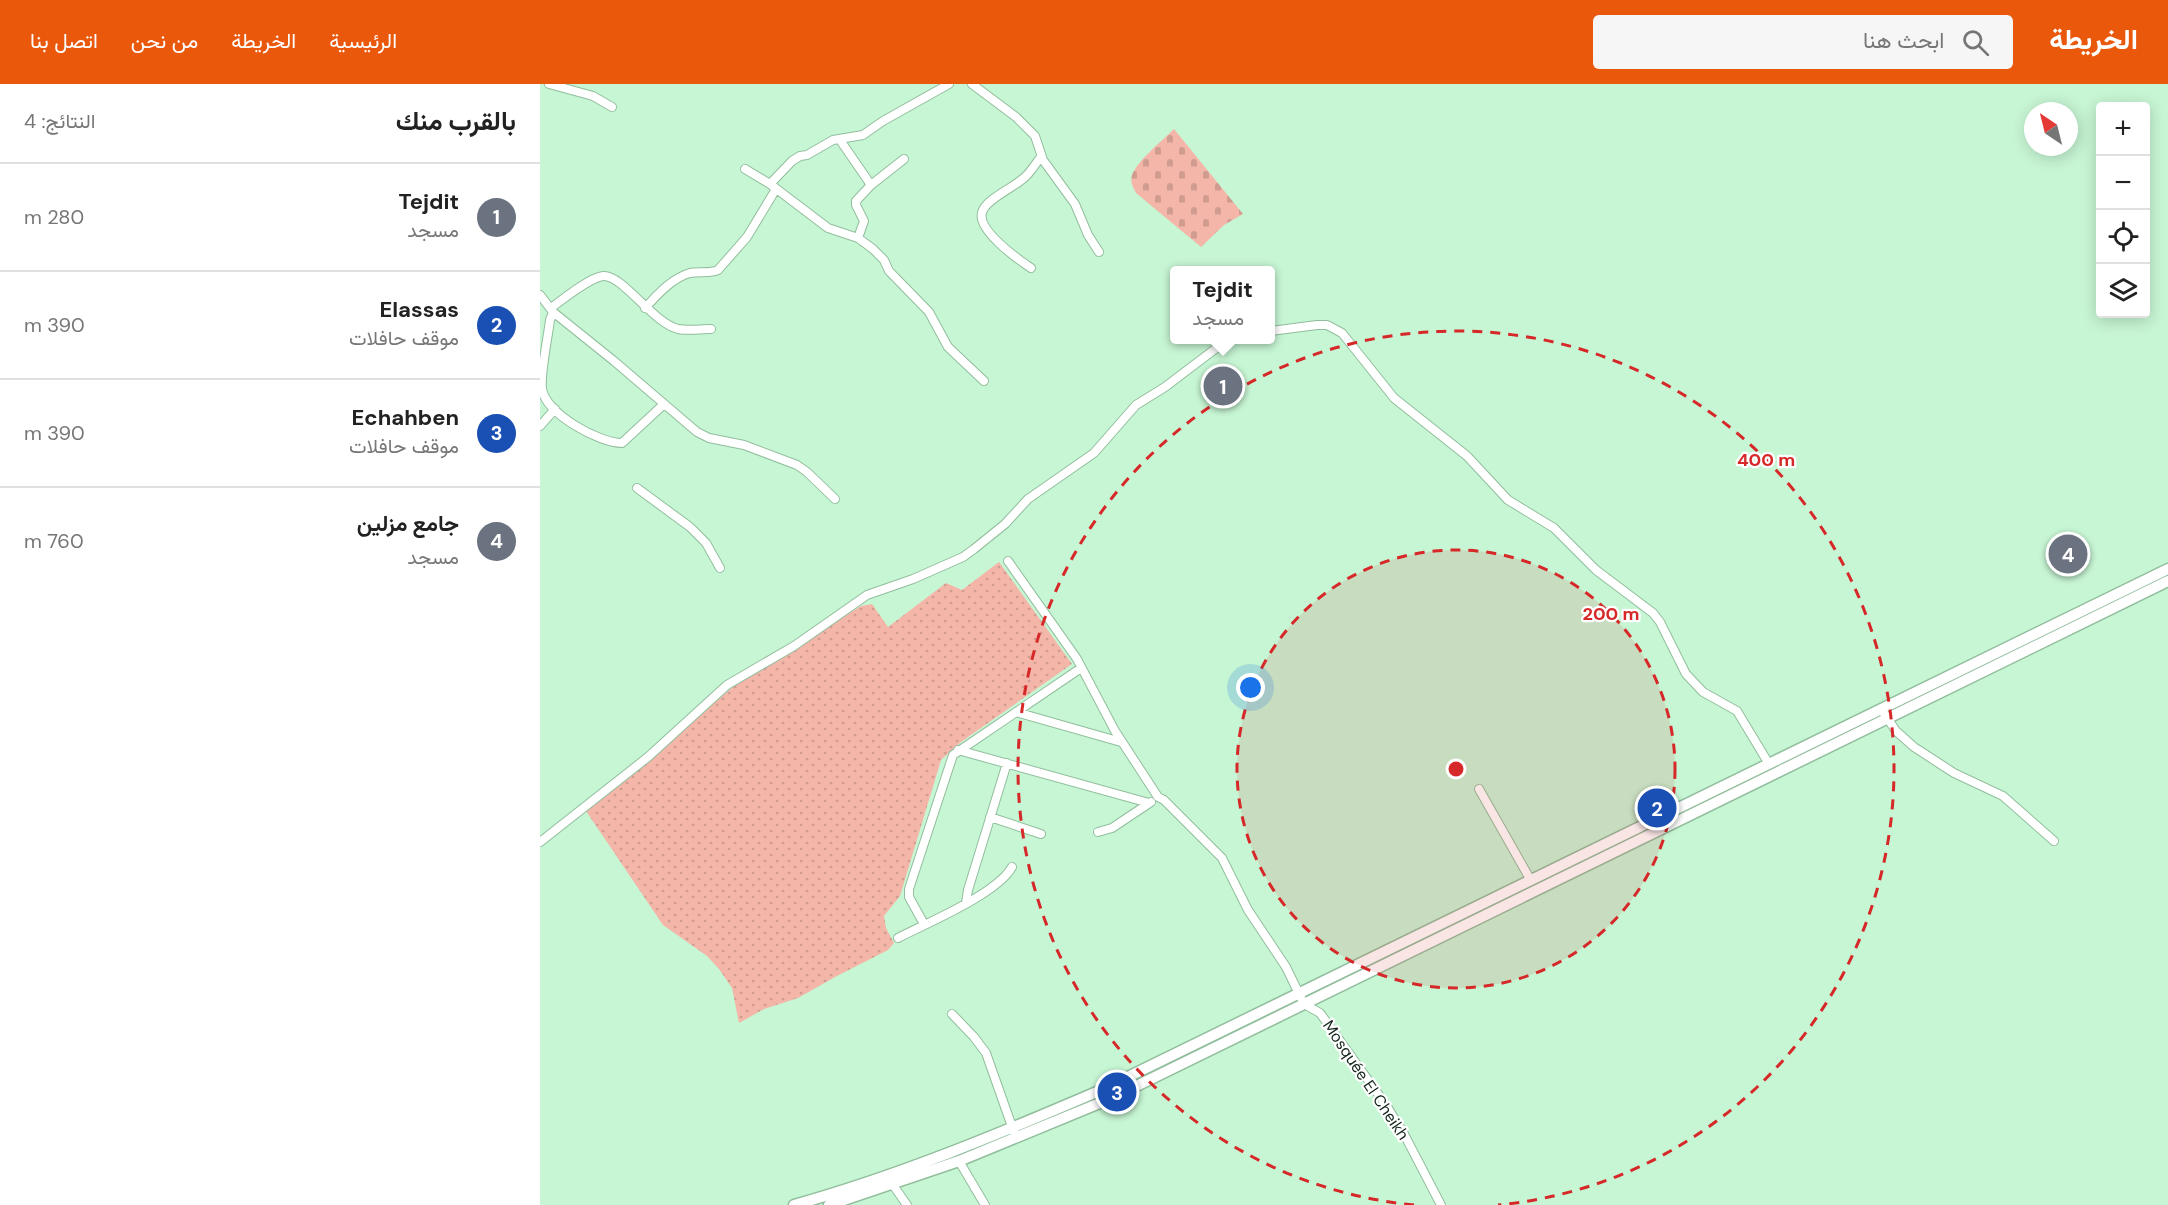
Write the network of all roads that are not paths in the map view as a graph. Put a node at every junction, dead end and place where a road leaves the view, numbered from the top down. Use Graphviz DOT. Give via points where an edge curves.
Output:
graph roads {
  1 [pos="549,84"];
  2 [pos="949,84"];
  3 [pos="972,84"];
  4 [pos="612,107"];
  5 [pos="840,140"];
  6 [pos="1041,157"];
  7 [pos="904,159"];
  8 [pos="745,169"];
  9 [pos="871,184"];
  10 [pos="773,186"];
  11 [pos="858,238"];
  12 [pos="1099,252"];
  13 [pos="1031,268"];
  14 [pos="540,295"];
  15 [pos="645,308"];
  16 [pos="552,310"];
  17 [pos="711,329"];
  18 [pos="1275,330"];
  19 [pos="1221,344"];
  20 [pos="984,381"];
  21 [pos="663,405"];
  22 [pos="555,409"];
  23 [pos="540,426"];
  24 [pos="637,488"];
  25 [pos="835,499"];
  26 [pos="1008,561"];
  27 [pos="720,568"];
  28 [pos="2168,569"];
  29 [pos="2168,581"];
  30 [pos="2093,611"];
  31 [pos="1081,668"];
  32 [pos="1881,709"];
  33 [pos="1016,712"];
  34 [pos="1886,720"];
  35 [pos="1121,742"];
  36 [pos="958,750"];
  37 [pos="1007,764"];
  38 [pos="1769,764"];
  39 [pos="1479,789"];
  40 [pos="1158,797"];
  41 [pos="1149,803"];
  42 [pos="990,817"];
  43 [pos="1098,832"];
  44 [pos="1041,834"];
  45 [pos="2054,841"];
  46 [pos="540,842"];
  47 [pos="1582,860"];
  48 [pos="1012,867"];
  49 [pos="1530,879"];
  50 [pos="966,903"];
  51 [pos="924,924"];
  52 [pos="898,938"];
  53 [pos="1293,981"];
  54 [pos="1311,989"];
  55 [pos="1324,994"];
  56 [pos="1302,999"];
  57 [pos="1286,1000"];
  58 [pos="1320,1013"];
  59 [pos="952,1014"];
  60 [pos="1137,1079"];
  61 [pos="1014,1134"];
  62 [pos="959,1161"];
  63 [pos="893,1185"];
  64 [pos="832,1202"];
  65 [pos="794,1205"];
  66 [pos="907,1205"];
  67 [pos="985,1205"];
  68 [pos="1442,1205"];
  1 -- 4 [label="street" via="592,96"];
  2 -- 5 [label="street" via="870,132"];
  3 -- 6 [label="street" via="1028,128 1035,136"];
  5 -- 9 [label="street"];
  5 -- 10 [label="street" via="792,161"];
  6 -- 12 [label="street" via="1075,204"];
  6 -- 13 [label="street" via="1028,175 990,203 981,215 999,244"];
  7 -- 9 [label="street"];
  8 -- 10 [label="street"];
  9 -- 11 [label="street" via="856,201 864,221"];
  10 -- 11 [label="street" via="828,228"];
  10 -- 15 [label="street" via="747,237 718,270 689,273 676,279"];
  11 -- 20 [label="street" via="884,260 889,271 928,312 948,347"];
  14 -- 16 [label="street"];
  15 -- 16 [label="street" via="615,279 602,276"];
  15 -- 17 [label="street" via="678,329"];
  16 -- 21 [label="street"];
  16 -- 22 [label="street" via="542,389"];
  18 -- 38 [label="street" via="1317,325 1342,333 1394,398 1467,456 1508,500 1554,528 1596,570 1653,613 1686,674 1703,692 1737,711"];
  19 -- 46 [label="street" via="1136,405 1094,453 1028,499 974,549 913,579 867,595 794,646 726,685 648,757"];
  21 -- 22 [label="street" via="622,443 597,438"];
  21 -- 25 [label="street" via="709,438 744,445 797,465"];
  22 -- 23 [label="street"];
  24 -- 27 [label="street" via="690,527 706,543"];
  26 -- 31 [label="street"];
  28 -- 30 [label="main road"];
  29 -- 30 [label="main road"];
  30 -- 32 [label="main road"];
  30 -- 34 [label="main road"];
  31 -- 33 [label="street"];
  31 -- 35 [label="street"];
  32 -- 34 [label="street"];
  32 -- 38 [label="main road"];
  33 -- 35 [label="street"];
  33 -- 36 [label="street"];
  34 -- 45 [label="street" via="1914,747 1954,773 2010,800"];
  34 -- 47 [label="main road"];
  35 -- 40 [label="street"];
  36 -- 37 [label="street"];
  36 -- 51 [label="street" via="951,760 909,889 909,897"];
  37 -- 41 [label="street"];
  37 -- 42 [label="street"];
  38 -- 47 [label="main road"];
  39 -- 49 [label="street"];
  40 -- 41 [label="street"];
  40 -- 53 [label="street" via="1222,858"];
  41 -- 43 [label="street" via="1112,828"];
  42 -- 44 [label="street"];
  42 -- 50 [label="street"];
  47 -- 49 [label="main road"];
  47 -- 55 [label="main road"];
  48 -- 50 [label="street" via="1007,877"];
  49 -- 54 [label="main road"];
  50 -- 51 [label="street"];
  51 -- 52 [label="street"];
  53 -- 54 [label="street"];
  53 -- 56 [label="street"];
  53 -- 57 [label="street"];
  54 -- 56 [label="main road"];
  55 -- 56 [label="main road"];
  55 -- 58 [label="street"];
  56 -- 57 [label="main road"];
  56 -- 58 [label="street, Mosquée El Cheikh"];
  56 -- 60 [label="main road"];
  57 -- 60 [label="main road"];
  58 -- 68 [label="street, Mosquée El Cheikh" via="1386,1105"];
  59 -- 61 [label="street" via="986,1053"];
  60 -- 61 [label="main road"];
  61 -- 62 [label="main road"];
  61 -- 64 [label="main road" via="927,1161"];
  62 -- 63 [label="main road"];
  62 -- 67 [label="street"];
  63 -- 64 [label="main road"];
  63 -- 66 [label="street"];
  64 -- 65 [label="main road"];
}
